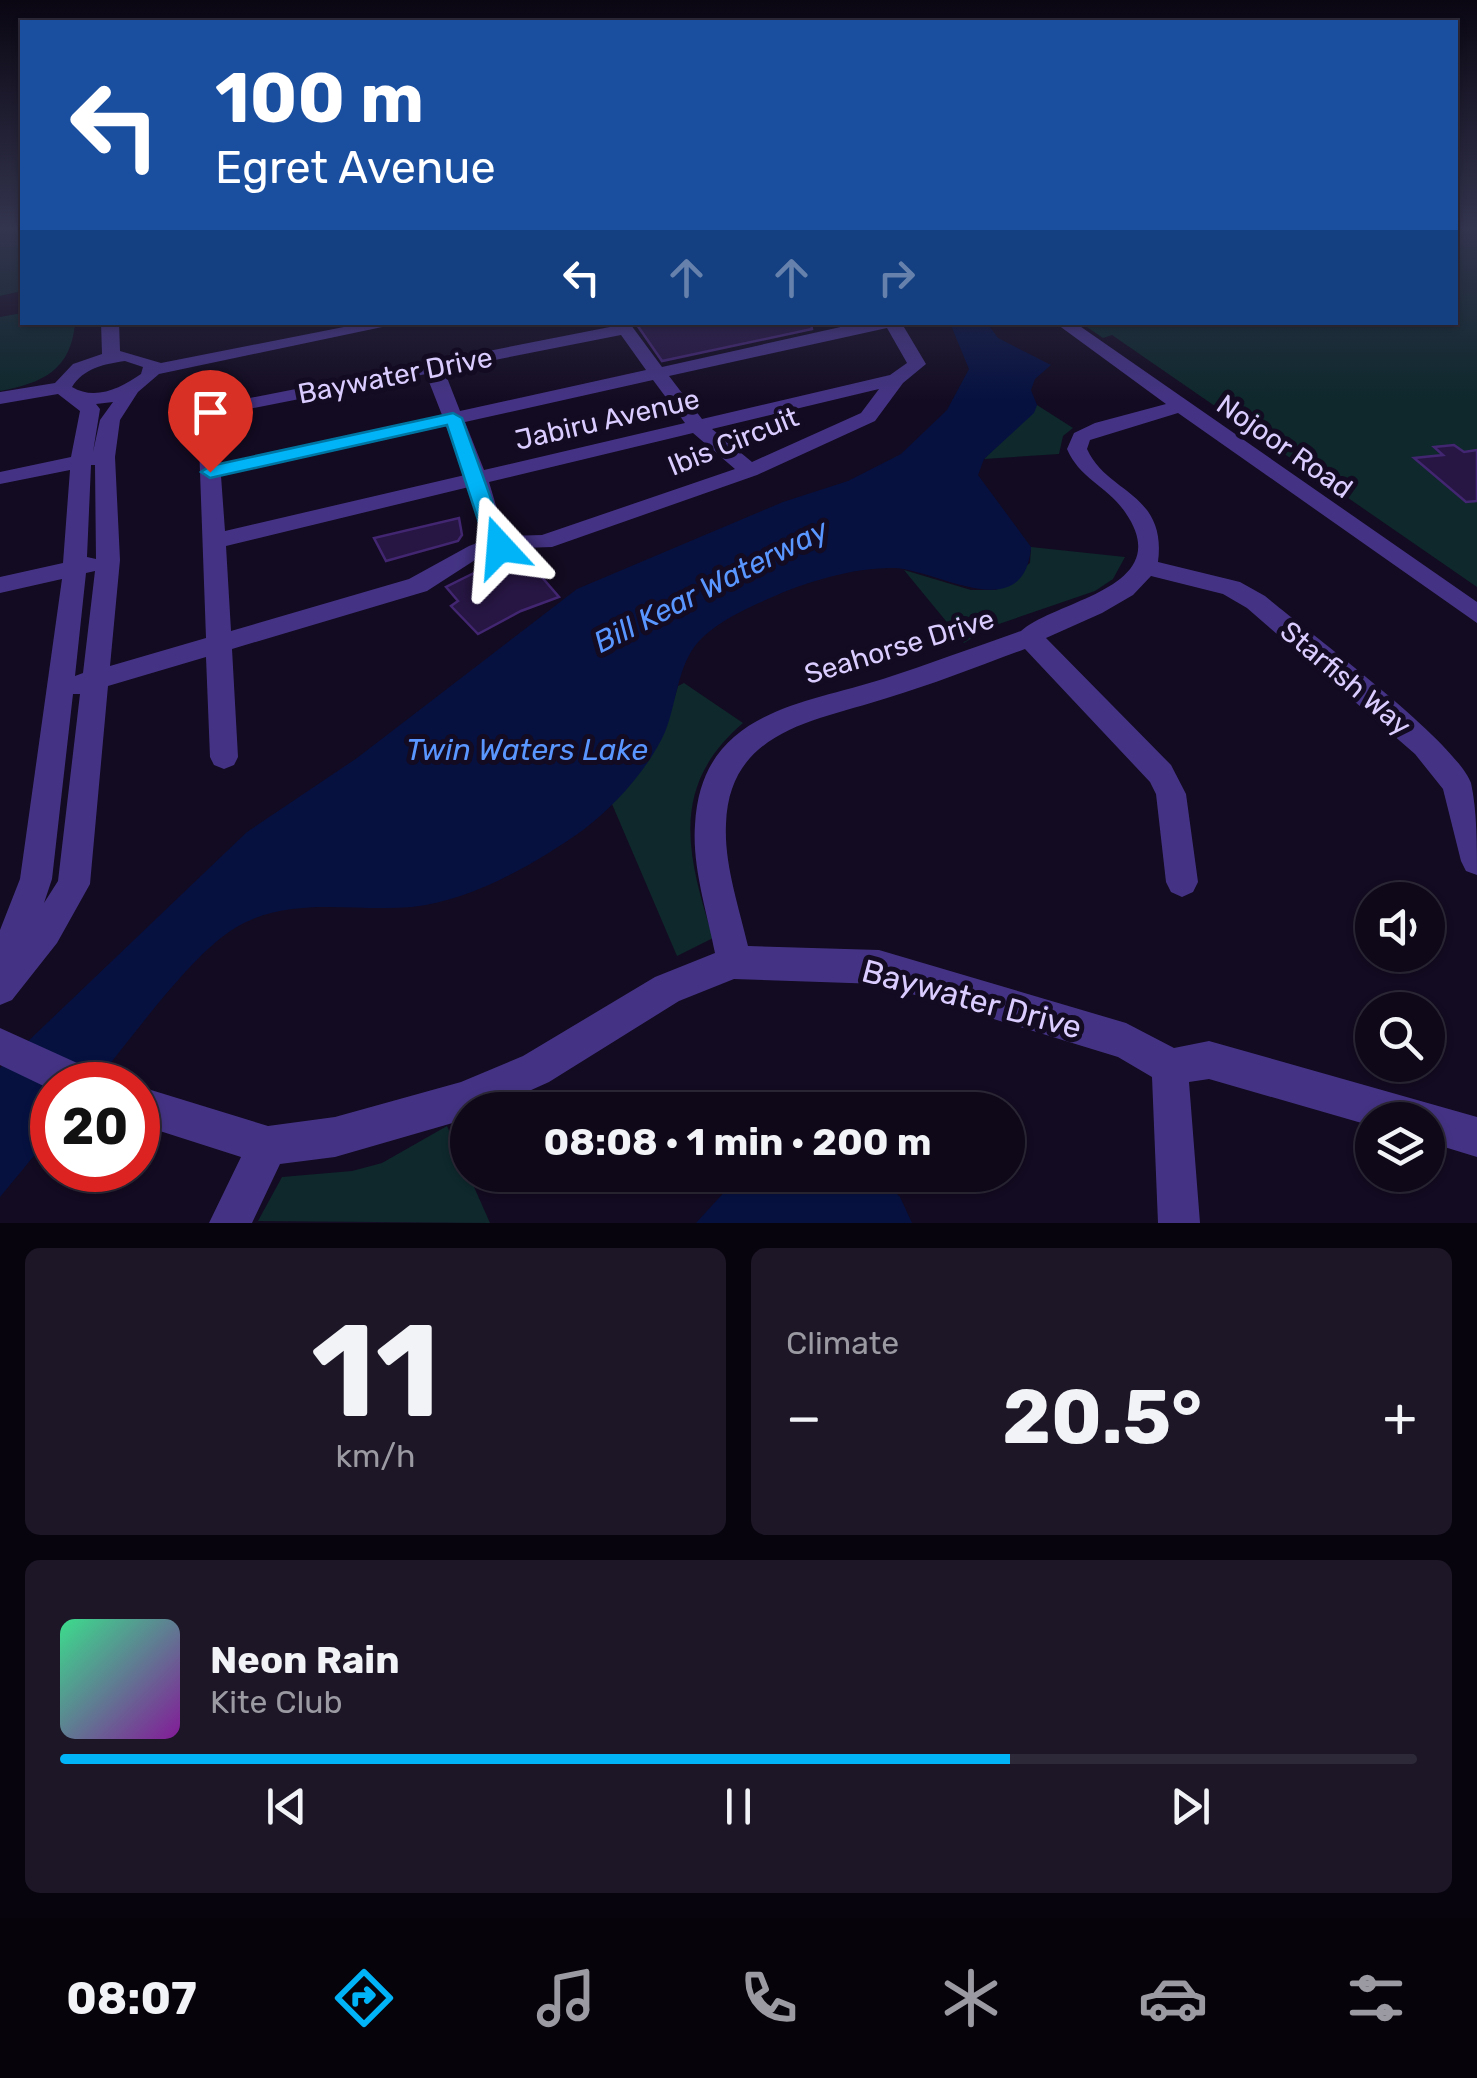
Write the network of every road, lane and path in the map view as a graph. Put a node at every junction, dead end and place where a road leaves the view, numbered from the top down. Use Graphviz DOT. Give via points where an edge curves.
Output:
graph roads {
  1 [pos="110,325"];
  2 [pos="383,325"];
  3 [pos="876,325"];
  4 [pos="892,325"];
  5 [pos="1066,325"];
  6 [pos="111,358"];
  7 [pos="433,367"];
  8 [pos="153,370"];
  9 [pos="658,373"];
  10 [pos="896,379"];
  11 [pos="130,390"];
  12 [pos="68,392"];
  13 [pos="0,398"];
  14 [pos="1180,406"];
  15 [pos="453,418"];
  16 [pos="697,426"];
  17 [pos="93,459"];
  18 [pos="750,471"];
  19 [pos="210,472"];
  20 [pos="0,478"];
  21 [pos="477,478"];
  22 [pos="214,541"];
  23 [pos="490,543"];
  24 [pos="108,560"];
  25 [pos="1146,567"];
  26 [pos="75,568"];
  27 [pos="0,585"];
  28 [pos="1477,614"];
  29 [pos="1030,638"];
  30 [pos="219,646"];
  31 [pos="93,681"];
  32 [pos="59,690"];
  33 [pos="224,758"];
  34 [pos="1477,861"];
  35 [pos="1182,882"];
  36 [pos="0,956"];
  37 [pos="734,962"];
  38 [pos="0,988"];
  39 [pos="0,1046"];
  40 [pos="34,1062"];
  41 [pos="1171,1067"];
  42 [pos="1355,1102"];
  43 [pos="160,1111"];
  44 [pos="1445,1128"];
  45 [pos="1477,1138"];
  46 [pos="268,1146"];
  47 [pos="230,1223"];
  48 [pos="1179,1223"];
  1 -- 6 [label="street"];
  2 -- 8 [label="street"];
  3 -- 9 [label="street"];
  4 -- 10 [label="street, Ibis Circuit" via="916,364"];
  5 -- 14 [label="street, Nojoor Road"];
  6 -- 8 [label="street" via="147,360"];
  6 -- 12 [label="street" via="71,374"];
  7 -- 9 [label="street, Baywater Drive" via="626,329"];
  7 -- 15 [label="street"];
  7 -- 19 [label="street, Baywater Drive" via="212,411"];
  8 -- 11 [label="street"];
  9 -- 15 [label="street"];
  9 -- 16 [label="street"];
  10 -- 16 [label="street, Jabiru Avenue"];
  10 -- 18 [label="street, Ibis Circuit" via="868,417"];
  11 -- 12 [label="street" via="89,398"];
  11 -- 17 [label="street"];
  12 -- 13 [label="street"];
  12 -- 17 [label="street" via="90,409"];
  14 -- 25 [label="street" via="1102,427 1081,437 1076,449 1142,520"];
  14 -- 28 [label="street, Nojoor Road"];
  15 -- 19 [label="street"];
  15 -- 21 [label="street"];
  16 -- 18 [label="street"];
  16 -- 21 [label="street, Jabiru Avenue"];
  17 -- 20 [label="street"];
  17 -- 24 [label="street"];
  17 -- 26 [label="street"];
  18 -- 23 [label="street, Ibis Circuit" via="544,542"];
  19 -- 22 [label="street, Baywater Drive"];
  21 -- 22 [label="street, Jabiru Avenue"];
  21 -- 23 [label="street"];
  22 -- 30 [label="street, Baywater Drive"];
  23 -- 30 [label="street, Ibis Circuit" via="418,585"];
  24 -- 26 [label="street"];
  24 -- 31 [label="street"];
  25 -- 29 [label="street, Seahorse Drive" via="1124,589"];
  25 -- 34 [label="street, Starfish Way" via="1231,588 1256,602 1425,746 1457,784"];
  26 -- 27 [label="street"];
  26 -- 32 [label="street"];
  29 -- 35 [label="street" via="1161,774 1172,794"];
  29 -- 37 [label="street, Seahorse Drive" via="777,720 738,752 723,772 710,820"];
  30 -- 31 [label="street, Ibis Circuit"];
  30 -- 33 [label="street, Baywater Drive"];
  31 -- 32 [label="street, Ibis Circuit"];
  31 -- 38 [label="street" via="74,884"];
  32 -- 36 [label="street" via="36,879 16,936"];
  37 -- 41 [label="street, Baywater Drive" via="879,968 1126,1042"];
  37 -- 46 [label="street, Baywater Drive" via="667,989 536,1069 463,1100 334,1137"];
  39 -- 40 [label="street"];
  41 -- 42 [label="street" via="1208,1060"];
  41 -- 48 [label="street"];
  43 -- 46 [label="street, Baywater Drive"];
  44 -- 45 [label="street"];
  46 -- 47 [label="street"];
}
